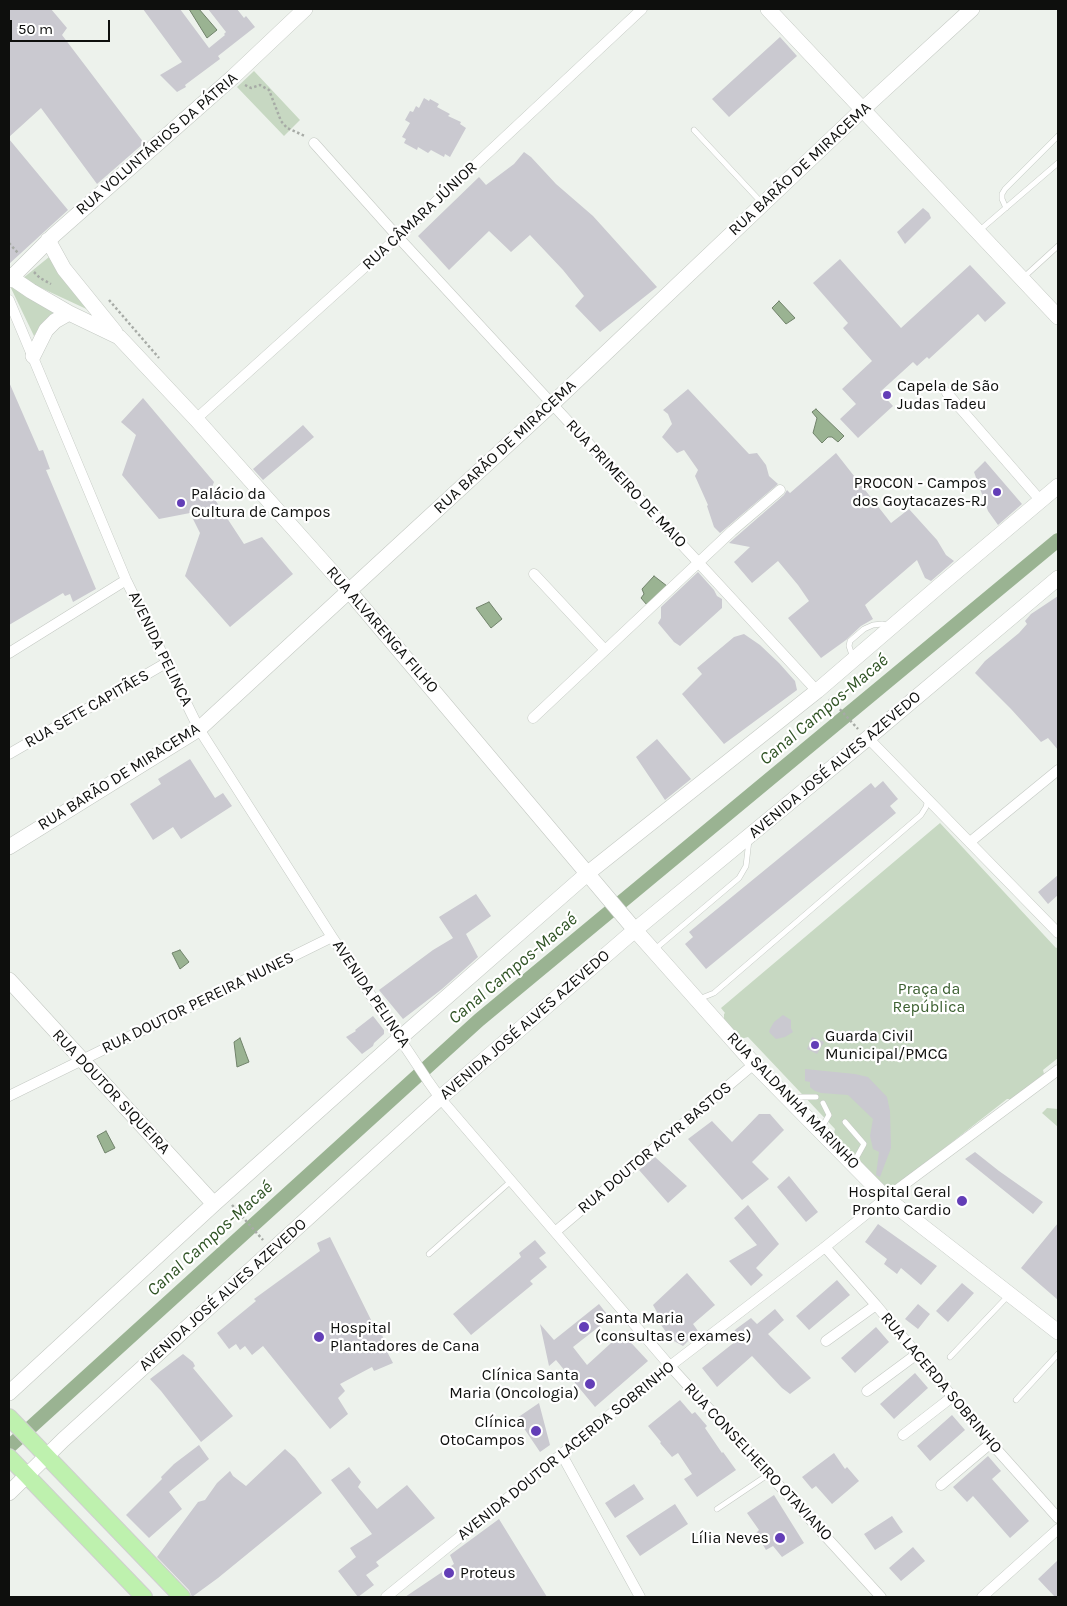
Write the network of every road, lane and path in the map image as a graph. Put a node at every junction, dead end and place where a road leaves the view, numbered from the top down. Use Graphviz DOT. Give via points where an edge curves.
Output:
graph roads {
  1 [pos="305,9"];
  2 [pos="642,9"];
  3 [pos="768,9"];
  4 [pos="972,9"];
  5 [pos="233,77"];
  6 [pos="862,110"];
  7 [pos="694,130"];
  8 [pos="1058,136"];
  9 [pos="314,143"];
  10 [pos="1058,163"];
  11 [pos="763,204"];
  12 [pos="1006,208"];
  13 [pos="978,232"];
  14 [pos="398,237"];
  15 [pos="48,240"];
  16 [pos="1058,246"];
  17 [pos="9,278"];
  18 [pos="1022,279"];
  19 [pos="9,300"];
  20 [pos="69,313"];
  21 [pos="1058,317"];
  22 [pos="119,337"];
  23 [pos="33,356"];
  24 [pos="948,393"];
  25 [pos="552,404"];
  26 [pos="196,419"];
  27 [pos="1058,486"];
  28 [pos="780,490"];
  29 [pos="1041,500"];
  30 [pos="698,562"];
  31 [pos="534,574"];
  32 [pos="1058,578"];
  33 [pos="126,580"];
  34 [pos="349,591"];
  35 [pos="604,649"];
  36 [pos="9,653"];
  37 [pos="166,663"];
  38 [pos="817,691"];
  39 [pos="836,705"];
  40 [pos="533,718"];
  41 [pos="854,727"];
  42 [pos="199,728"];
  43 [pos="868,738"];
  44 [pos="9,754"];
  45 [pos="1058,770"];
  46 [pos="928,799"];
  47 [pos="750,836"];
  48 [pos="970,842"];
  49 [pos="9,847"];
  50 [pos="588,873"];
  51 [pos="635,930"];
  52 [pos="1058,933"];
  53 [pos="332,937"];
  54 [pos="653,950"];
  55 [pos="9,980"];
  56 [pos="14,994"];
  57 [pos="697,999"];
  58 [pos="400,1038"];
  59 [pos="82,1060"];
  60 [pos="754,1064"];
  61 [pos="1058,1070"];
  62 [pos="9,1096"];
  63 [pos="816,1096"];
  64 [pos="440,1098"];
  65 [pos="792,1102"];
  66 [pos="823,1103"];
  67 [pos="845,1122"];
  68 [pos="820,1131"];
  69 [pos="853,1164"];
  70 [pos="511,1180"];
  71 [pos="886,1198"];
  72 [pos="214,1204"];
  73 [pos="240,1213"];
  74 [pos="555,1232"];
  75 [pos="262,1238"];
  76 [pos="825,1247"];
  77 [pos="429,1254"];
  78 [pos="1010,1294"];
  79 [pos="876,1304"];
  80 [pos="1058,1332"];
  81 [pos="826,1341"];
  82 [pos="917,1354"];
  83 [pos="1058,1354"];
  84 [pos="950,1357"];
  85 [pos="670,1366"];
  86 [pos="867,1391"];
  87 [pos="9,1393"];
  88 [pos="952,1396"];
  89 [pos="1016,1400"];
  90 [pos="9,1417"];
  91 [pos="903,1434"];
  92 [pos="991,1443"];
  93 [pos="562,1455"];
  94 [pos="46,1456"];
  95 [pos="17,1465"];
  96 [pos="770,1474"];
  97 [pos="941,1485"];
  98 [pos="9,1493"];
  99 [pos="717,1508"];
  100 [pos="1058,1518"];
  101 [pos="1058,1528"];
  102 [pos="144,1597"];
  103 [pos="182,1597"];
  104 [pos="386,1597"];
  105 [pos="640,1597"];
  106 [pos="881,1597"];
  107 [pos="982,1597"];
  1 -- 5 [label="main road, RUA VOLUNTÁRIOS DA PÁTRIA"];
  2 -- 14 [label="street, RUA CÂMARA JÚNIOR"];
  3 -- 6 [label="main road"];
  4 -- 6 [label="main road, RUA BARÃO DE MIRACEMA"];
  5 -- 9 [label="path" via="251,88 260,85 269,90 281,121"];
  5 -- 15 [label="main road, RUA VOLUNTÁRIOS DA PÁTRIA"];
  6 -- 11 [label="main road, RUA BARÃO DE MIRACEMA"];
  6 -- 13 [label="main road"];
  7 -- 11 [label="lane"];
  8 -- 12 [label="lane" via="1002,194"];
  9 -- 14 [label="street, RUA PRIMEIRO DE MAIO"];
  10 -- 12 [label="lane"];
  11 -- 25 [label="main road, RUA BARÃO DE MIRACEMA"];
  12 -- 13 [label="lane"];
  13 -- 18 [label="main road"];
  14 -- 25 [label="street, RUA PRIMEIRO DE MAIO"];
  14 -- 26 [label="street, RUA CÂMARA JÚNIOR"];
  15 -- 17 [label="main road, RUA VOLUNTÁRIOS DA PÁTRIA"];
  15 -- 22 [label="main road, RUA ALVARENGA FILHO" via="64,269"];
  16 -- 18 [label="lane"];
  17 -- 20 [label="main road, RUA ALVARENGA FILHO"];
  18 -- 21 [label="main road"];
  19 -- 23 [label="street, AVENIDA PELINCA"];
  20 -- 22 [label="main road, RUA ALVARENGA FILHO"];
  20 -- 23 [label="main road" via="46,330"];
  22 -- 26 [label="main road, RUA ALVARENGA FILHO"];
  23 -- 33 [label="street, AVENIDA PELINCA"];
  24 -- 29 [label="street"];
  25 -- 30 [label="street, RUA PRIMEIRO DE MAIO"];
  25 -- 34 [label="main road, RUA BARÃO DE MIRACEMA"];
  26 -- 34 [label="main road, RUA ALVARENGA FILHO"];
  27 -- 29 [label="main road"];
  28 -- 30 [label="street"];
  29 -- 38 [label="main road"];
  30 -- 35 [label="street"];
  30 -- 38 [label="street, RUA PRIMEIRO DE MAIO"];
  31 -- 35 [label="street"];
  32 -- 43 [label="main road, AVENIDA JOSÉ ALVES AZEVEDO"];
  33 -- 36 [label="street"];
  33 -- 37 [label="street, AVENIDA PELINCA"];
  34 -- 42 [label="main road, RUA BARÃO DE MIRACEMA"];
  34 -- 50 [label="main road, RUA ALVARENGA FILHO"];
  35 -- 40 [label="street"];
  37 -- 42 [label="street, AVENIDA PELINCA"];
  37 -- 44 [label="street, RUA SETE CAPITÃES"];
  38 -- 50 [label="main road"];
  39 -- 41 [label="path"];
  42 -- 49 [label="main road, RUA BARÃO DE MIRACEMA"];
  42 -- 53 [label="street, AVENIDA PELINCA"];
  43 -- 46 [label="street"];
  43 -- 47 [label="main road, AVENIDA JOSÉ ALVES AZEVEDO"];
  45 -- 48 [label="street"];
  46 -- 48 [label="street"];
  46 -- 57 [label="lane" via="921,815 714,993"];
  47 -- 51 [label="main road, AVENIDA JOSÉ ALVES AZEVEDO"];
  47 -- 54 [label="lane" via="746,866 739,878"];
  48 -- 52 [label="street"];
  50 -- 51 [label="main road, RUA ALVARENGA FILHO"];
  50 -- 58 [label="main road"];
  51 -- 54 [label="main road, RUA SALDANHA MARINHO"];
  51 -- 64 [label="main road, AVENIDA JOSÉ ALVES AZEVEDO"];
  53 -- 58 [label="street, AVENIDA PELINCA"];
  53 -- 59 [label="street, RUA DOUTOR PEREIRA NUNES"];
  54 -- 57 [label="main road, RUA SALDANHA MARINHO"];
  55 -- 56 [label="main road, RUA DOUTOR SIQUEIRA"];
  56 -- 59 [label="main road, RUA DOUTOR SIQUEIRA"];
  57 -- 60 [label="main road, RUA SALDANHA MARINHO"];
  58 -- 64 [label="street, AVENIDA PELINCA"];
  58 -- 72 [label="main road"];
  59 -- 62 [label="street, RUA DOUTOR PEREIRA NUNES"];
  59 -- 72 [label="main road, RUA DOUTOR SIQUEIRA"];
  60 -- 65 [label="main road, RUA SALDANHA MARINHO"];
  60 -- 74 [label="street, RUA DOUTOR ACYR BASTOS"];
  61 -- 71 [label="street, AVENIDA DOUTOR LACERDA SOBRINHO"];
  63 -- 65 [label="lane" via="800,1097"];
  64 -- 70 [label="street, RUA CONSELHEIRO OTAVIANO"];
  64 -- 94 [label="main road, AVENIDA JOSÉ ALVES AZEVEDO"];
  65 -- 68 [label="main road, RUA SALDANHA MARINHO"];
  66 -- 68 [label="lane" via="829,1115"];
  67 -- 69 [label="lane" via="864,1144"];
  68 -- 69 [label="main road, RUA SALDANHA MARINHO"];
  69 -- 71 [label="main road, RUA SALDANHA MARINHO"];
  70 -- 74 [label="street, RUA CONSELHEIRO OTAVIANO"];
  70 -- 77 [label="lane"];
  71 -- 76 [label="street, AVENIDA DOUTOR LACERDA SOBRINHO"];
  71 -- 78 [label="main road, RUA SALDANHA MARINHO"];
  72 -- 87 [label="main road"];
  73 -- 75 [label="path"];
  74 -- 85 [label="street, RUA CONSELHEIRO OTAVIANO"];
  76 -- 79 [label="street, RUA LACERDA SOBRINHO"];
  76 -- 85 [label="street, AVENIDA DOUTOR LACERDA SOBRINHO"];
  78 -- 80 [label="main road, RUA SALDANHA MARINHO"];
  78 -- 84 [label="lane"];
  79 -- 81 [label="street"];
  79 -- 82 [label="street, RUA LACERDA SOBRINHO"];
  82 -- 86 [label="street"];
  82 -- 88 [label="street, RUA LACERDA SOBRINHO"];
  83 -- 89 [label="lane"];
  85 -- 93 [label="street, AVENIDA DOUTOR LACERDA SOBRINHO"];
  85 -- 96 [label="street, RUA CONSELHEIRO OTAVIANO"];
  88 -- 91 [label="street"];
  88 -- 92 [label="street, RUA LACERDA SOBRINHO"];
  90 -- 94 [label="main road"];
  92 -- 97 [label="street"];
  92 -- 100 [label="street, RUA LACERDA SOBRINHO"];
  93 -- 104 [label="street, AVENIDA DOUTOR LACERDA SOBRINHO"];
  93 -- 105 [label="street"];
  94 -- 95 [label="main road, AVENIDA JOSÉ ALVES AZEVEDO"];
  94 -- 103 [label="main road"];
  95 -- 98 [label="main road, AVENIDA JOSÉ ALVES AZEVEDO"];
  95 -- 102 [label="main road"];
  96 -- 99 [label="lane"];
  96 -- 106 [label="street, RUA CONSELHEIRO OTAVIANO"];
  101 -- 107 [label="street"];
}
